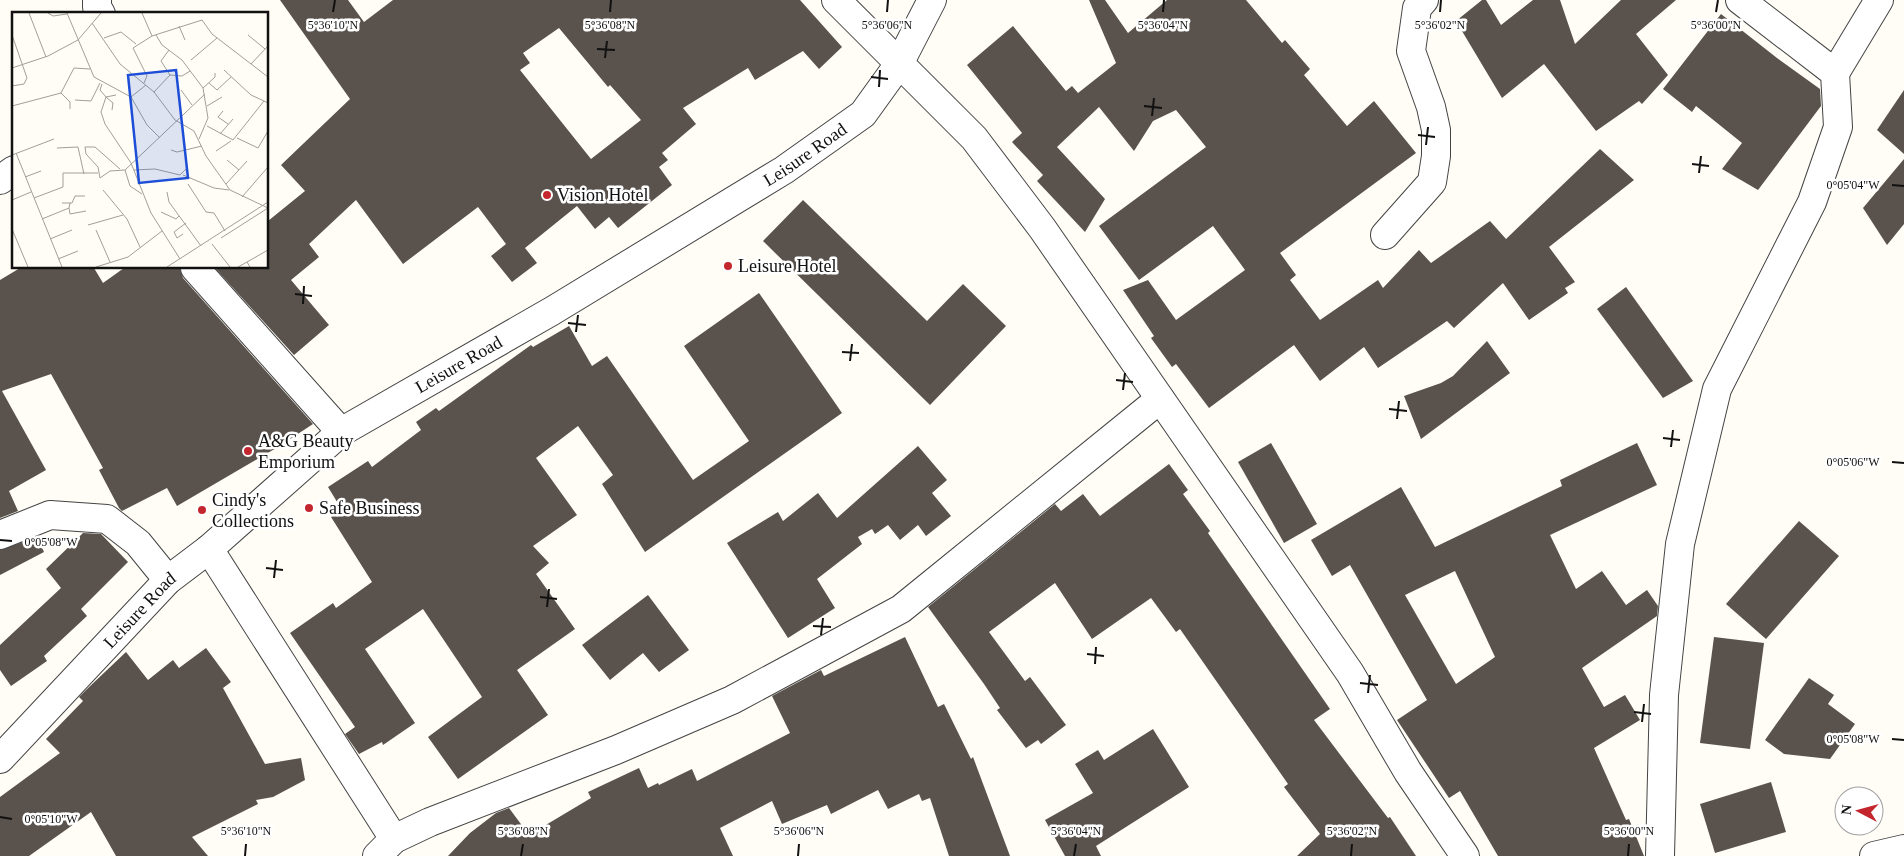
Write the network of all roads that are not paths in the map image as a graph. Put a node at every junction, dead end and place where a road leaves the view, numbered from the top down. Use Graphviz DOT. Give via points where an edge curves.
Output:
graph roads {
  1 [pos="97,0"];
  2 [pos="836,0"];
  3 [pos="932,0"];
  4 [pos="1424,0"];
  5 [pos="1740,0"];
  6 [pos="1879,0"];
  7 [pos="100,12"];
  8 [pos="899,64"];
  9 [pos="1834,73"];
  10 [pos="12,171"];
  11 [pos="0,180"];
  12 [pos="1385,235"];
  13 [pos="196,269"];
  14 [pos="1160,399"];
  15 [pos="341,432"];
  16 [pos="0,535"];
  17 [pos="209,549"];
  18 [pos="168,580"];
  19 [pos="0,759"];
  20 [pos="386,847"];
  21 [pos="1904,849"];
  22 [pos="1465,856"];
  23 [pos="1660,856"];
  24 [pos="1874,856"];
  1 -- 7 [label="street"];
  2 -- 8 [label="street"];
  3 -- 8 [label="street, Leisure Road"];
  4 -- 12 [label="street" via="1417,8 1411,51 1436,130 1432,182"];
  5 -- 9 [label="street"];
  6 -- 9 [label="street"];
  8 -- 14 [label="street" via="980,146 1042,228"];
  8 -- 15 [label="street, Leisure Road" via="863,114 784,170 552,311"];
  9 -- 23 [label="street" via="1838,128 1812,202 1717,389 1680,544 1664,695"];
  10 -- 11 [label="street"];
  13 -- 15 [label="street"];
  14 -- 20 [label="street" via="901,609 732,700 616,750 430,822"];
  14 -- 22 [label="street" via="1350,673 1408,772"];
  15 -- 17 [label="street, Leisure Road"];
  16 -- 18 [label="street" via="50,515 107,519 138,543"];
  17 -- 18 [label="street, Leisure Road"];
  17 -- 20 [label="street"];
  18 -- 19 [label="street, Leisure Road"];
  21 -- 24 [label="street"];
}
